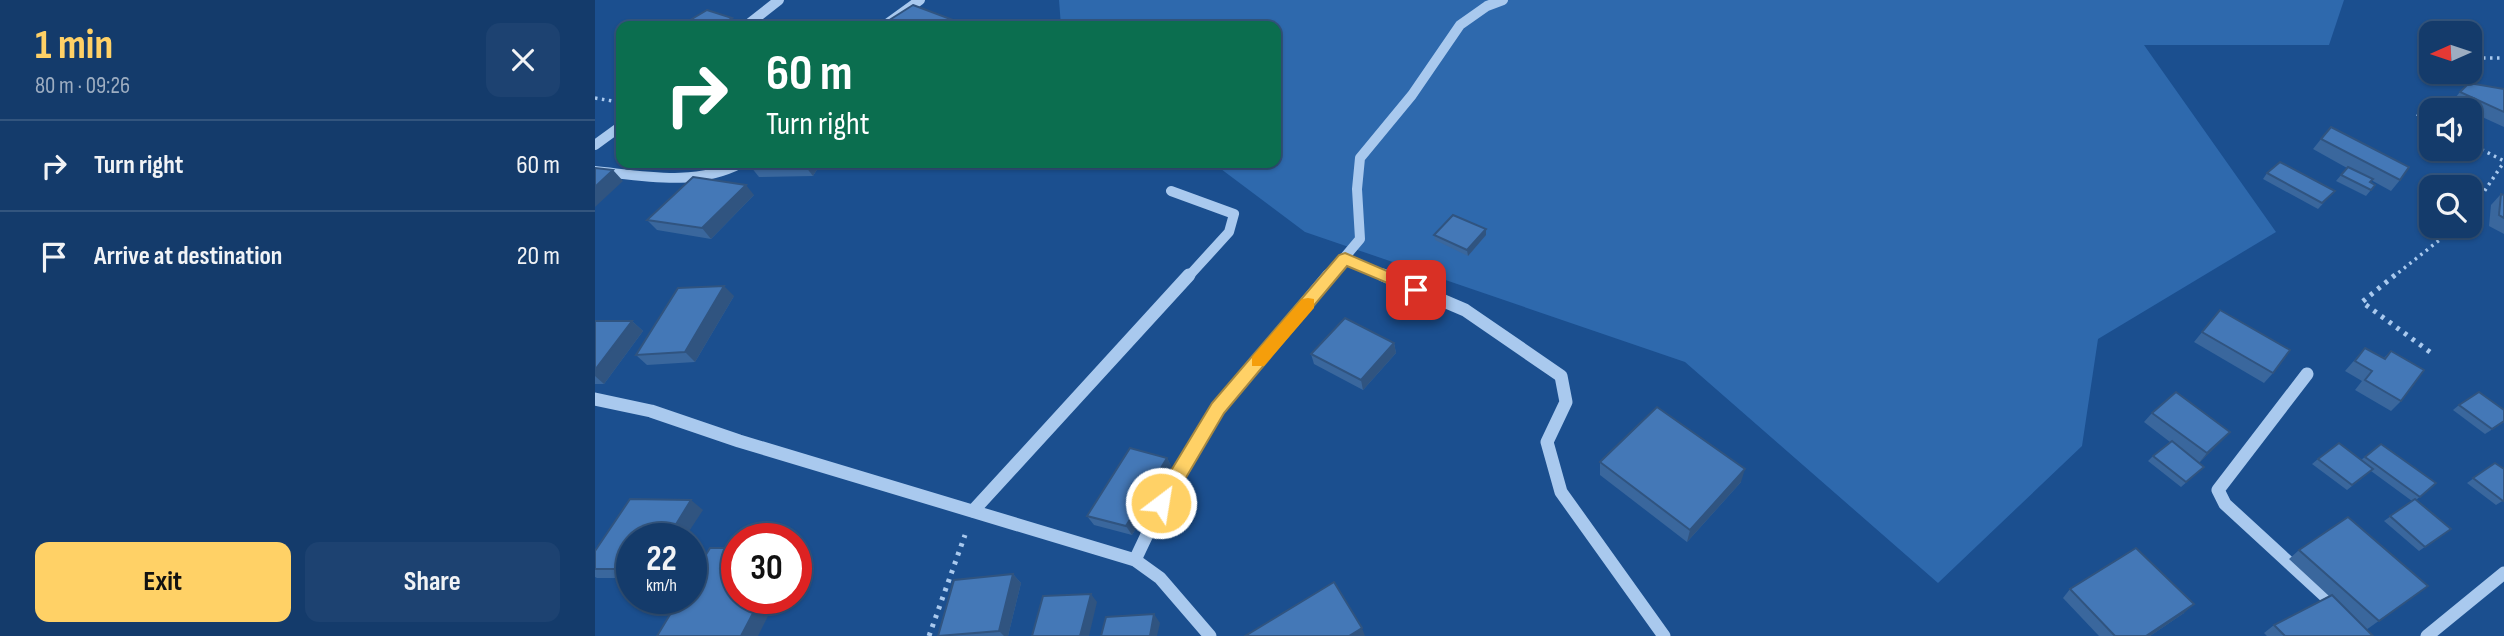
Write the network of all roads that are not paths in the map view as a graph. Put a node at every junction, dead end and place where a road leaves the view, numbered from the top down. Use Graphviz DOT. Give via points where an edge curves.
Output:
graph roads {
  1 [pos="779,0"];
  2 [pos="920,0"];
  3 [pos="1503,0"];
  4 [pos="752,21"];
  5 [pos="891,21"];
  6 [pos="616,130"];
  7 [pos="595,145"];
  8 [pos="734,168"];
  9 [pos="595,171"];
  10 [pos="1171,191"];
  11 [pos="1345,259"];
  12 [pos="2307,374"];
  13 [pos="595,399"];
  14 [pos="973,512"];
  15 [pos="1135,560"];
  16 [pos="2504,573"];
  17 [pos="2348,617"];
  18 [pos="1210,636"];
  19 [pos="1664,636"];
  20 [pos="2427,636"];
  1 -- 4 [label="street"];
  2 -- 5 [label="street"];
  3 -- 11 [label="street" via="1460,25 1360,159 1360,239"];
  6 -- 7 [label="street"];
  8 -- 9 [label="street" via="672,179"];
  10 -- 14 [label="street" via="1234,214 1229,232"];
  11 -- 15 [label="street" via="1218,408 1161,503"];
  11 -- 19 [label="street" via="1465,310 1561,376 1567,406 1547,442 1561,492"];
  12 -- 17 [label="street" via="2218,490 2225,504"];
  13 -- 14 [label="street" via="651,411"];
  14 -- 15 [label="street"];
  15 -- 18 [label="street" via="1160,578"];
  16 -- 20 [label="street"];
}
